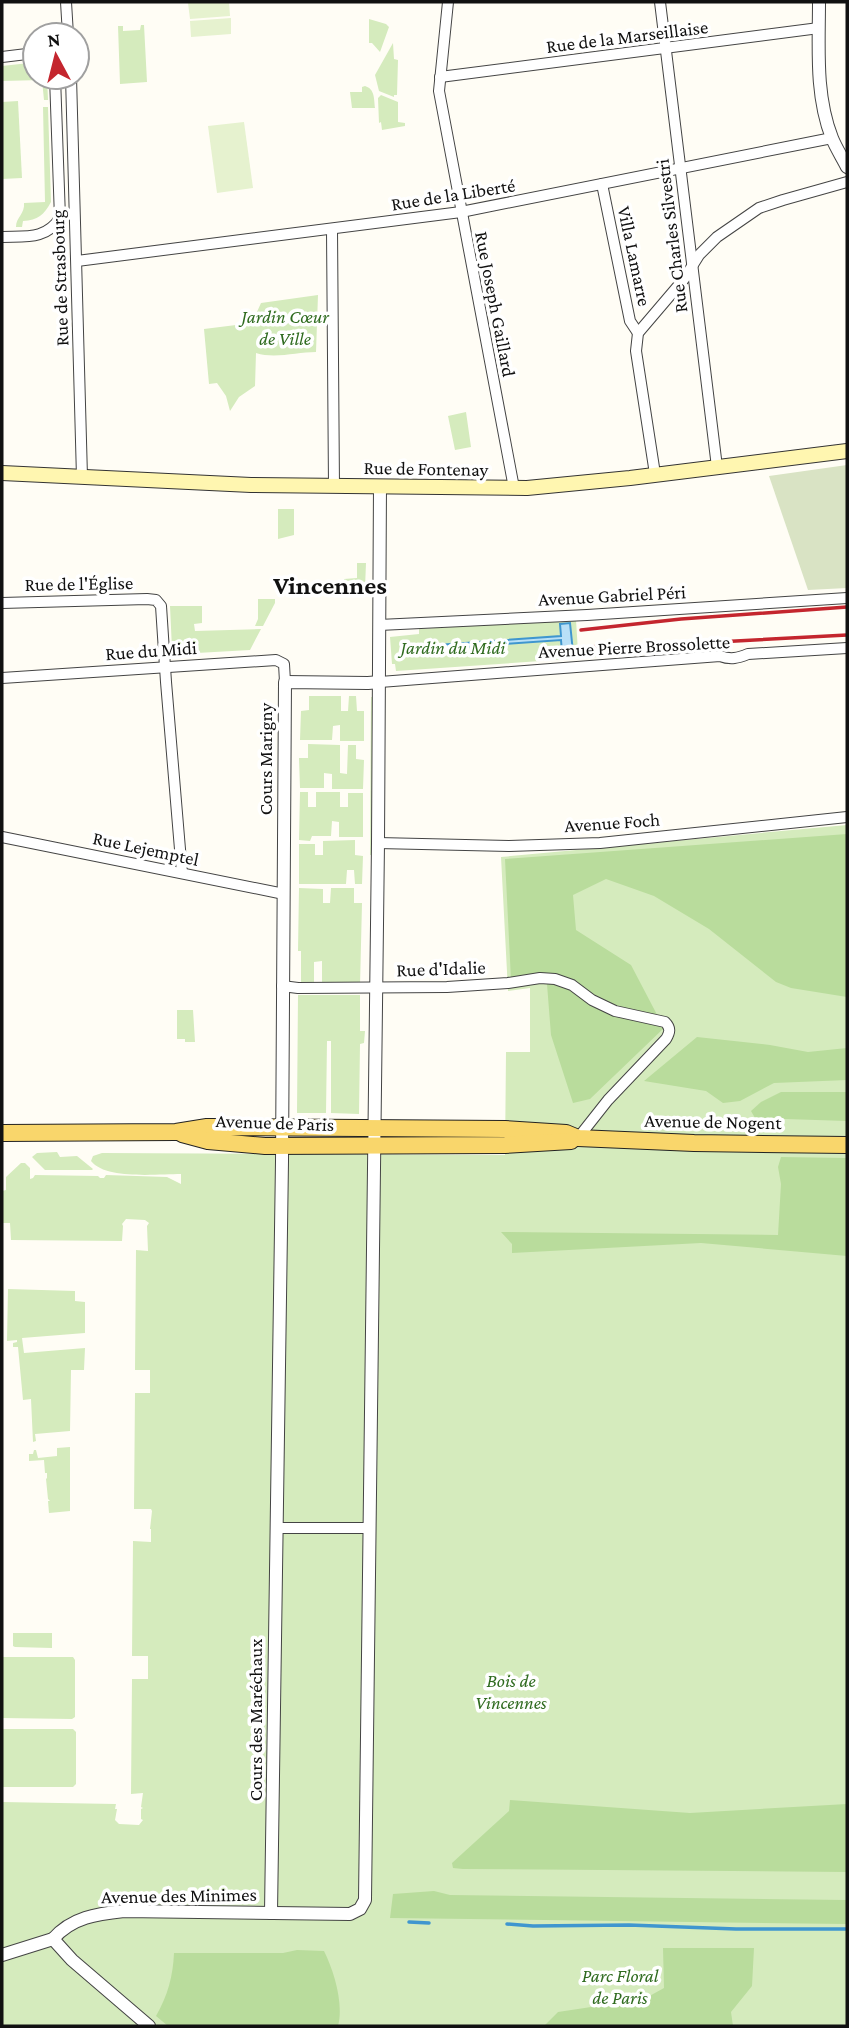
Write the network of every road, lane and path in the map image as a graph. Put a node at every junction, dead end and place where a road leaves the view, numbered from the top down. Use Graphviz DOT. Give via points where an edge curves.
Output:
graph roads {
  1 [pos="66,2"];
  2 [pos="447,2"];
  3 [pos="660,2"];
  4 [pos="819,2"];
  5 [pos="67,21"];
  6 [pos="819,28"];
  7 [pos="666,49"];
  8 [pos="21,55"];
  9 [pos="2,57"];
  10 [pos="440,77"];
  11 [pos="55,91"];
  12 [pos="71,91"];
  13 [pos="832,138"];
  14 [pos="847,167"];
  15 [pos="681,168"];
  16 [pos="847,182"];
  17 [pos="602,184"];
  18 [pos="461,212"];
  19 [pos="332,230"];
  20 [pos="2,237"];
  21 [pos="77,261"];
  22 [pos="692,265"];
  23 [pos="638,333"];
  24 [pos="847,451"];
  25 [pos="717,467"];
  26 [pos="2,473"];
  27 [pos="655,474"];
  28 [pos="82,477"];
  29 [pos="334,486"];
  30 [pos="380,486"];
  31 [pos="514,488"];
  32 [pos="847,597"];
  33 [pos="2,603"];
  34 [pos="379,625"];
  35 [pos="847,648"];
  36 [pos="165,667"];
  37 [pos="2,678"];
  38 [pos="285,682"];
  39 [pos="380,682"];
  40 [pos="847,817"];
  41 [pos="2,837"];
  42 [pos="379,843"];
  43 [pos="182,873"];
  44 [pos="284,894"];
  45 [pos="282,986"];
  46 [pos="376,988"];
  47 [pos="282,1128"];
  48 [pos="375,1128"];
  49 [pos="176,1132"];
  50 [pos="2,1133"];
  51 [pos="578,1138"];
  52 [pos="847,1145"];
  53 [pos="282,1150"];
  54 [pos="374,1150"];
  55 [pos="276,1528"];
  56 [pos="369,1528"];
  57 [pos="271,1913"];
  58 [pos="53,1939"];
  59 [pos="2,1955"];
  60 [pos="149,2026"];
  1 -- 5 [label="street"];
  2 -- 10 [label="street, Rue Joseph Gaillard"];
  3 -- 7 [label="street, Rue Charles Silvestri"];
  4 -- 6 [label="street"];
  6 -- 7 [label="street, Rue de la Marseillaise"];
  6 -- 13 [label="street" via="819,78"];
  7 -- 10 [label="street, Rue de la Marseillaise"];
  7 -- 15 [label="street, Rue Charles Silvestri"];
  8 -- 9 [label="street"];
  10 -- 18 [label="street, Rue Joseph Gaillard"];
  11 -- 20 [label="street" via="60,218 49,231 38,235"];
  12 -- 21 [label="street, Rue de Strasbourg"];
  13 -- 14 [label="street"];
  13 -- 15 [label="street, Rue de la Liberté"];
  15 -- 17 [label="street, Rue de la Liberté"];
  15 -- 22 [label="street, Rue Charles Silvestri"];
  16 -- 22 [label="street" via="759,208 716,237"];
  17 -- 18 [label="street, Rue de la Liberté"];
  17 -- 23 [label="street, Villa Lamarre" via="630,321"];
  18 -- 19 [label="street, Rue de la Liberté"];
  18 -- 31 [label="street, Rue Joseph Gaillard"];
  19 -- 21 [label="street, Rue de la Liberté"];
  19 -- 29 [label="street"];
  21 -- 28 [label="street, Rue de Strasbourg"];
  22 -- 23 [label="street"];
  22 -- 25 [label="street, Rue Charles Silvestri"];
  23 -- 27 [label="street, Villa Lamarre" via="636,351"];
  24 -- 25 [label="main road, Rue de Fontenay"];
  25 -- 27 [label="main road, Rue de Fontenay"];
  26 -- 28 [label="main road, Rue de Fontenay"];
  27 -- 31 [label="main road, Rue de Fontenay"];
  28 -- 29 [label="main road, Rue de Fontenay"];
  29 -- 30 [label="main road, Rue de Fontenay"];
  30 -- 31 [label="main road, Rue de Fontenay"];
  30 -- 34 [label="street"];
  32 -- 34 [label="street, Avenue Gabriel Péri"];
  33 -- 36 [label="street, Rue de l'Église" via="156,600 161,606"];
  34 -- 39 [label="street"];
  35 -- 39 [label="street, Avenue Pierre Brossolette"];
  36 -- 37 [label="street, Rue du Midi"];
  36 -- 38 [label="street, Rue du Midi" via="281,661"];
  36 -- 43 [label="street"];
  38 -- 39 [label="street, Cours Marigny"];
  38 -- 44 [label="street, Cours Marigny"];
  39 -- 42 [label="street"];
  40 -- 42 [label="street, Avenue Foch" via="600,843"];
  41 -- 43 [label="street, Rue Lejemptel"];
  42 -- 46 [label="street"];
  43 -- 44 [label="street, Rue Lejemptel"];
  44 -- 45 [label="street, Cours Marigny"];
  45 -- 46 [label="street"];
  45 -- 47 [label="street, Cours Marigny"];
  46 -- 48 [label="street"];
  46 -- 51 [label="street, Rue d'Idalie" via="555,979 615,1011 665,1021 670,1033 666,1039"];
  47 -- 48 [label="main road, Avenue de Paris"];
  47 -- 49 [label="main road, Avenue de Paris" via="206,1127"];
  47 -- 53 [label="street, Cours Marigny"];
  48 -- 51 [label="main road, Avenue de Nogent" via="505,1129"];
  48 -- 54 [label="street"];
  49 -- 50 [label="main road, Avenue de Paris"];
  49 -- 53 [label="main road, Avenue de Paris" via="208,1141"];
  51 -- 52 [label="main road, Avenue de Nogent"];
  51 -- 54 [label="main road, Avenue de Nogent" via="567,1143"];
  53 -- 54 [label="main road, Avenue de Paris"];
  53 -- 55 [label="street, Cours des Maréchaux"];
  54 -- 56 [label="street"];
  55 -- 56 [label="street"];
  55 -- 57 [label="street, Cours des Maréchaux"];
  56 -- 57 [label="street, Avenue des Minimes" via="365,1900 350,1914"];
  57 -- 58 [label="street, Avenue des Minimes" via="107,1913 74,1922"];
  58 -- 59 [label="street, Avenue des Minimes"];
  58 -- 60 [label="street"];
}
